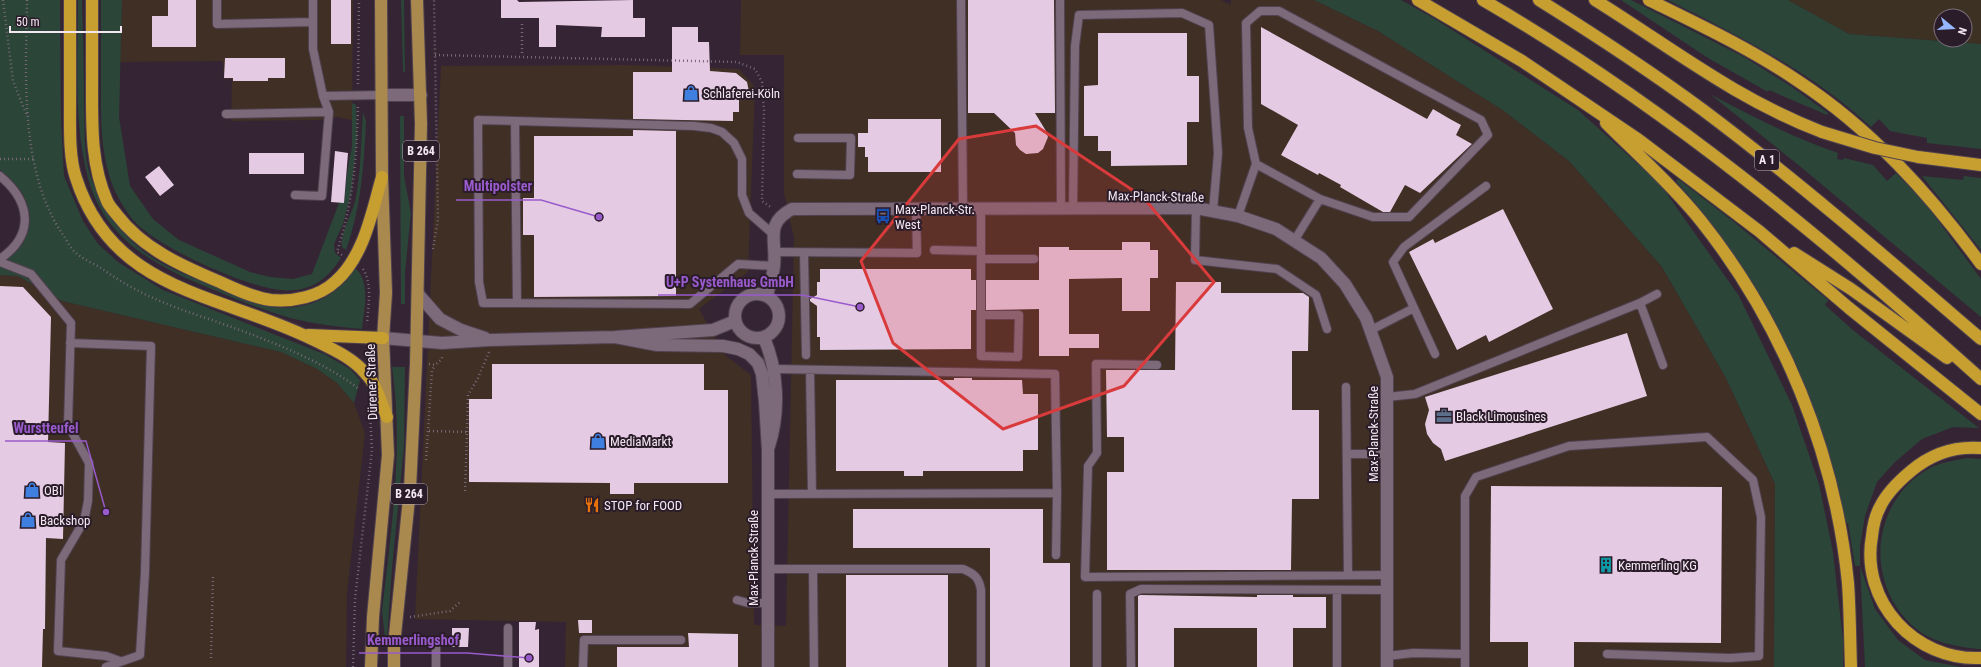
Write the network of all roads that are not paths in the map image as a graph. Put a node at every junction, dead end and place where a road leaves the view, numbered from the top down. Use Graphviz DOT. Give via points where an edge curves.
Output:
graph roads {
  1 [pos="70,0"];
  2 [pos="92,0"];
  3 [pos="217,0"];
  4 [pos="313,0"];
  5 [pos="381,0"];
  6 [pos="417,0"];
  7 [pos="961,0"];
  8 [pos="1060,0"];
  9 [pos="1418,0"];
  10 [pos="1483,0"];
  11 [pos="1539,0"];
  12 [pos="1595,0"];
  13 [pos="1650,0"];
  14 [pos="313,22"];
  15 [pos="382,94"];
  16 [pos="421,95"];
  17 [pos="323,96"];
  18 [pos="1580,99"];
  19 [pos="329,112"];
  20 [pos="226,114"];
  21 [pos="515,121"];
  22 [pos="798,138"];
  23 [pos="1256,164"];
  24 [pos="1981,165"];
  25 [pos="797,174"];
  26 [pos="0,176"];
  27 [pos="382,177"];
  28 [pos="1486,186"];
  29 [pos="295,195"];
  30 [pos="1320,199"];
  31 [pos="916,208"];
  32 [pos="963,208"];
  33 [pos="981,208"];
  34 [pos="1061,208"];
  35 [pos="1073,208"];
  36 [pos="1196,208"];
  37 [pos="1213,211"];
  38 [pos="1238,216"];
  39 [pos="1759,231"];
  40 [pos="773,234"];
  41 [pos="1294,241"];
  42 [pos="934,250"];
  43 [pos="774,252"];
  44 [pos="804,253"];
  45 [pos="981,255"];
  46 [pos="0,258"];
  47 [pos="1034,259"];
  48 [pos="0,262"];
  49 [pos="1981,264"];
  50 [pos="774,266"];
  51 [pos="418,294"];
  52 [pos="1657,294"];
  53 [pos="767,296"];
  54 [pos="517,303"];
  55 [pos="1640,303"];
  56 [pos="1414,308"];
  57 [pos="981,314"];
  58 [pos="735,321"];
  59 [pos="1327,329"];
  60 [pos="1371,330"];
  61 [pos="302,334"];
  62 [pos="615,337"];
  63 [pos="383,338"];
  64 [pos="764,338"];
  65 [pos="1981,339"];
  66 [pos="490,340"];
  67 [pos="417,342"];
  68 [pos="70,343"];
  69 [pos="1436,354"];
  70 [pos="806,355"];
  71 [pos="1156,365"];
  72 [pos="1663,365"];
  73 [pos="775,369"];
  74 [pos="810,370"];
  75 [pos="1981,381"];
  76 [pos="1346,387"];
  77 [pos="1387,397"];
  78 [pos="1981,414"];
  79 [pos="387,417"];
  80 [pos="1981,448"];
  81 [pos="768,450"];
  82 [pos="1347,454"];
  83 [pos="1387,454"];
  84 [pos="1056,493"];
  85 [pos="766,494"];
  86 [pos="812,494"];
  87 [pos="1056,555"];
  88 [pos="768,570"];
  89 [pos="813,570"];
  90 [pos="1348,575"];
  91 [pos="1387,575"];
  92 [pos="1337,590"];
  93 [pos="1387,590"];
  94 [pos="1097,594"];
  95 [pos="737,600"];
  96 [pos="768,603"];
  97 [pos="508,628"];
  98 [pos="681,640"];
  99 [pos="436,647"];
  100 [pos="1465,654"];
  101 [pos="1608,654"];
  102 [pos="1981,658"];
  103 [pos="120,661"];
  104 [pos="1386,661"];
  105 [pos="106,667"];
  106 [pos="371,667"];
  107 [pos="394,667"];
  108 [pos="436,667"];
  109 [pos="508,667"];
  110 [pos="583,667"];
  111 [pos="768,667"];
  112 [pos="814,667"];
  113 [pos="982,667"];
  114 [pos="1097,667"];
  115 [pos="1131,667"];
  116 [pos="1337,667"];
  117 [pos="1465,667"];
  118 [pos="1851,667"];
  1 -- 61 [label="highway" via="70,135 75,176 86,205 97,224 113,245 141,267 176,287"];
  2 -- 27 [label="highway" via="92,131 96,170 107,202 127,228 149,246 178,264 236,289 270,300 298,300 314,294 336,281 352,260 364,236"];
  3 -- 14 [label="lane" via="217,24"];
  4 -- 14 [label="lane"];
  5 -- 15 [label="main road, Dürener Straße / B 264"];
  6 -- 16 [label="main road, B 264"];
  7 -- 32 [label="lane"];
  8 -- 34 [label="lane"];
  9 -- 18 [label="highway"];
  10 -- 75 [label="highway, A 1" via="1545,37 1693,139 1864,276"];
  11 -- 65 [label="highway, A 1" via="1642,68 1767,159"];
  12 -- 24 [label="highway, bridge" via="1733,90 1779,114 1822,132 1875,148 1918,157"];
  13 -- 49 [label="highway" via="1774,65 1837,108 1911,176 1940,209"];
  14 -- 17 [label="lane" via="313,49"];
  15 -- 16 [label="street"];
  15 -- 17 [label="lane"];
  15 -- 27 [label="main road, Dürener Straße / B 264"];
  16 -- 51 [label="main road, B 264"];
  17 -- 19 [label="lane"];
  18 -- 39 [label="highway" via="1639,140"];
  18 -- 118 [label="highway" via="1663,178 1700,220 1738,271 1780,347 1815,432 1832,493 1848,583"];
  19 -- 20 [label="lane"];
  19 -- 29 [label="lane" via="322,196"];
  21 -- 40 [label="lane" via="694,126 722,132 734,143 742,158 742,195 749,213"];
  21 -- 54 [label="lane"];
  21 -- 54 [label="lane" via="478,120 479,282 483,303"];
  22 -- 25 [label="lane" via="851,138 850,175"];
  23 -- 30 [label="lane"];
  23 -- 30 [label="lane" via="1248,128 1246,23 1260,11 1279,11 1481,120 1488,135 1409,217 1373,217"];
  23 -- 38 [label="lane"];
  26 -- 46 [label="lane" via="20,197 25,221 20,239"];
  27 -- 63 [label="main road, Dürener Straße / B 264" via="386,293"];
  28 -- 56 [label="lane" via="1404,247 1393,262"];
  30 -- 41 [label="lane"];
  31 -- 32 [label="street, Max-Planck-Straße"];
  31 -- 40 [label="street, Max-Planck-Straße" via="792,208 781,214"];
  31 -- 44 [label="lane" via="917,253"];
  32 -- 33 [label="street, Max-Planck-Straße"];
  33 -- 34 [label="street, Max-Planck-Straße"];
  33 -- 45 [label="lane"];
  34 -- 35 [label="street, Max-Planck-Straße"];
  35 -- 36 [label="street, Max-Planck-Straße"];
  35 -- 37 [label="lane" via="1075,46 1079,15 1182,13 1209,25 1218,153"];
  36 -- 37 [label="street, Max-Planck-Straße"];
  36 -- 59 [label="lane" via="1195,260 1277,269 1316,295"];
  37 -- 38 [label="street, Max-Planck-Straße"];
  38 -- 41 [label="street, Max-Planck-Straße" via="1276,230"];
  39 -- 75 [label="highway" via="1850,289"];
  39 -- 78 [label="highway" via="1849,308"];
  40 -- 43 [label="street"];
  41 -- 60 [label="street, Max-Planck-Straße" via="1321,258 1345,284"];
  42 -- 45 [label="lane"];
  43 -- 44 [label="lane"];
  43 -- 50 [label="street"];
  44 -- 70 [label="lane"];
  45 -- 47 [label="lane"];
  45 -- 57 [label="lane"];
  48 -- 68 [label="lane" via="32,274 71,323"];
  50 -- 53 [label="street"];
  50 -- 54 [label="lane" via="738,264 690,304"];
  51 -- 66 [label="street, Max-Planck-Straße" via="440,318 461,330"];
  51 -- 67 [label="main road, B 264"];
  52 -- 55 [label="lane"];
  53 -- 58 [label="street" via="755,294 742,299 736,308"];
  53 -- 64 [label="street" via="776,304 780,317 773,332"];
  55 -- 72 [label="lane"];
  55 -- 77 [label="lane" via="1415,394"];
  56 -- 60 [label="lane"];
  56 -- 69 [label="lane"];
  57 -- 57 [label="lane" via="981,356 1018,357 1019,315"];
  58 -- 62 [label="street, Max-Planck-Straße" via="713,330"];
  58 -- 64 [label="street" via="746,336"];
  60 -- 77 [label="street, Max-Planck-Straße" via="1387,377"];
  61 -- 63 [label="highway"];
  61 -- 79 [label="highway" via="351,359 367,374"];
  62 -- 66 [label="street, Max-Planck-Straße"];
  62 -- 81 [label="street, Max-Planck-Straße" via="657,345 723,346 749,354 758,363 762,374"];
  63 -- 67 [label="street, Max-Planck-Straße"];
  63 -- 79 [label="main road, Dürener Straße / B 264"];
  64 -- 73 [label="street, Max-Planck-Straße"];
  66 -- 67 [label="street, Max-Planck-Straße"];
  67 -- 107 [label="main road, B 264" via="410,490"];
  68 -- 103 [label="lane" via="68,425 89,463 88,501 84,521 61,560 58,651 106,656"];
  68 -- 103 [label="lane" via="151,346 145,572 140,655"];
  71 -- 90 [label="lane" via="1096,364 1097,453 1088,466 1085,577"];
  73 -- 74 [label="lane"];
  73 -- 81 [label="street, Max-Planck-Straße" via="775,427"];
  74 -- 84 [label="lane" via="1055,374"];
  74 -- 86 [label="lane"];
  76 -- 82 [label="lane"];
  77 -- 83 [label="street, Max-Planck-Straße"];
  79 -- 106 [label="main road, Dürener Straße / B 264" via="388,455 373,617"];
  80 -- 102 [label="highway" via="1951,449 1922,462 1904,476 1888,493 1879,508 1870,546 1871,570 1876,588 1883,603 1904,630 1938,652"];
  81 -- 85 [label="street, Max-Planck-Straße"];
  82 -- 83 [label="lane"];
  82 -- 90 [label="lane"];
  83 -- 91 [label="street, Max-Planck-Straße"];
  84 -- 86 [label="lane"];
  84 -- 87 [label="lane"];
  85 -- 86 [label="lane"];
  85 -- 88 [label="street, Max-Planck-Straße"];
  88 -- 89 [label="lane"];
  88 -- 96 [label="street, Max-Planck-Straße"];
  89 -- 112 [label="lane"];
  89 -- 113 [label="lane" via="964,569 974,574 979,580 981,590"];
  90 -- 91 [label="lane"];
  91 -- 93 [label="street, Max-Planck-Straße"];
  92 -- 93 [label="lane"];
  92 -- 115 [label="lane" via="1141,589 1130,594"];
  92 -- 116 [label="lane"];
  93 -- 104 [label="street, Max-Planck-Straße"];
  94 -- 114 [label="lane"];
  95 -- 96 [label="lane"];
  96 -- 111 [label="street, Max-Planck-Straße"];
  97 -- 109 [label="lane"];
  98 -- 110 [label="lane" via="584,640"];
  99 -- 108 [label="lane"];
  100 -- 101 [label="lane" via="1465,496 1476,477 1569,446 1707,437 1753,480 1761,517 1759,656 1730,658"];
  100 -- 104 [label="lane" via="1413,653"];
  100 -- 117 [label="lane"];
  103 -- 105 [label="lane"];
}
